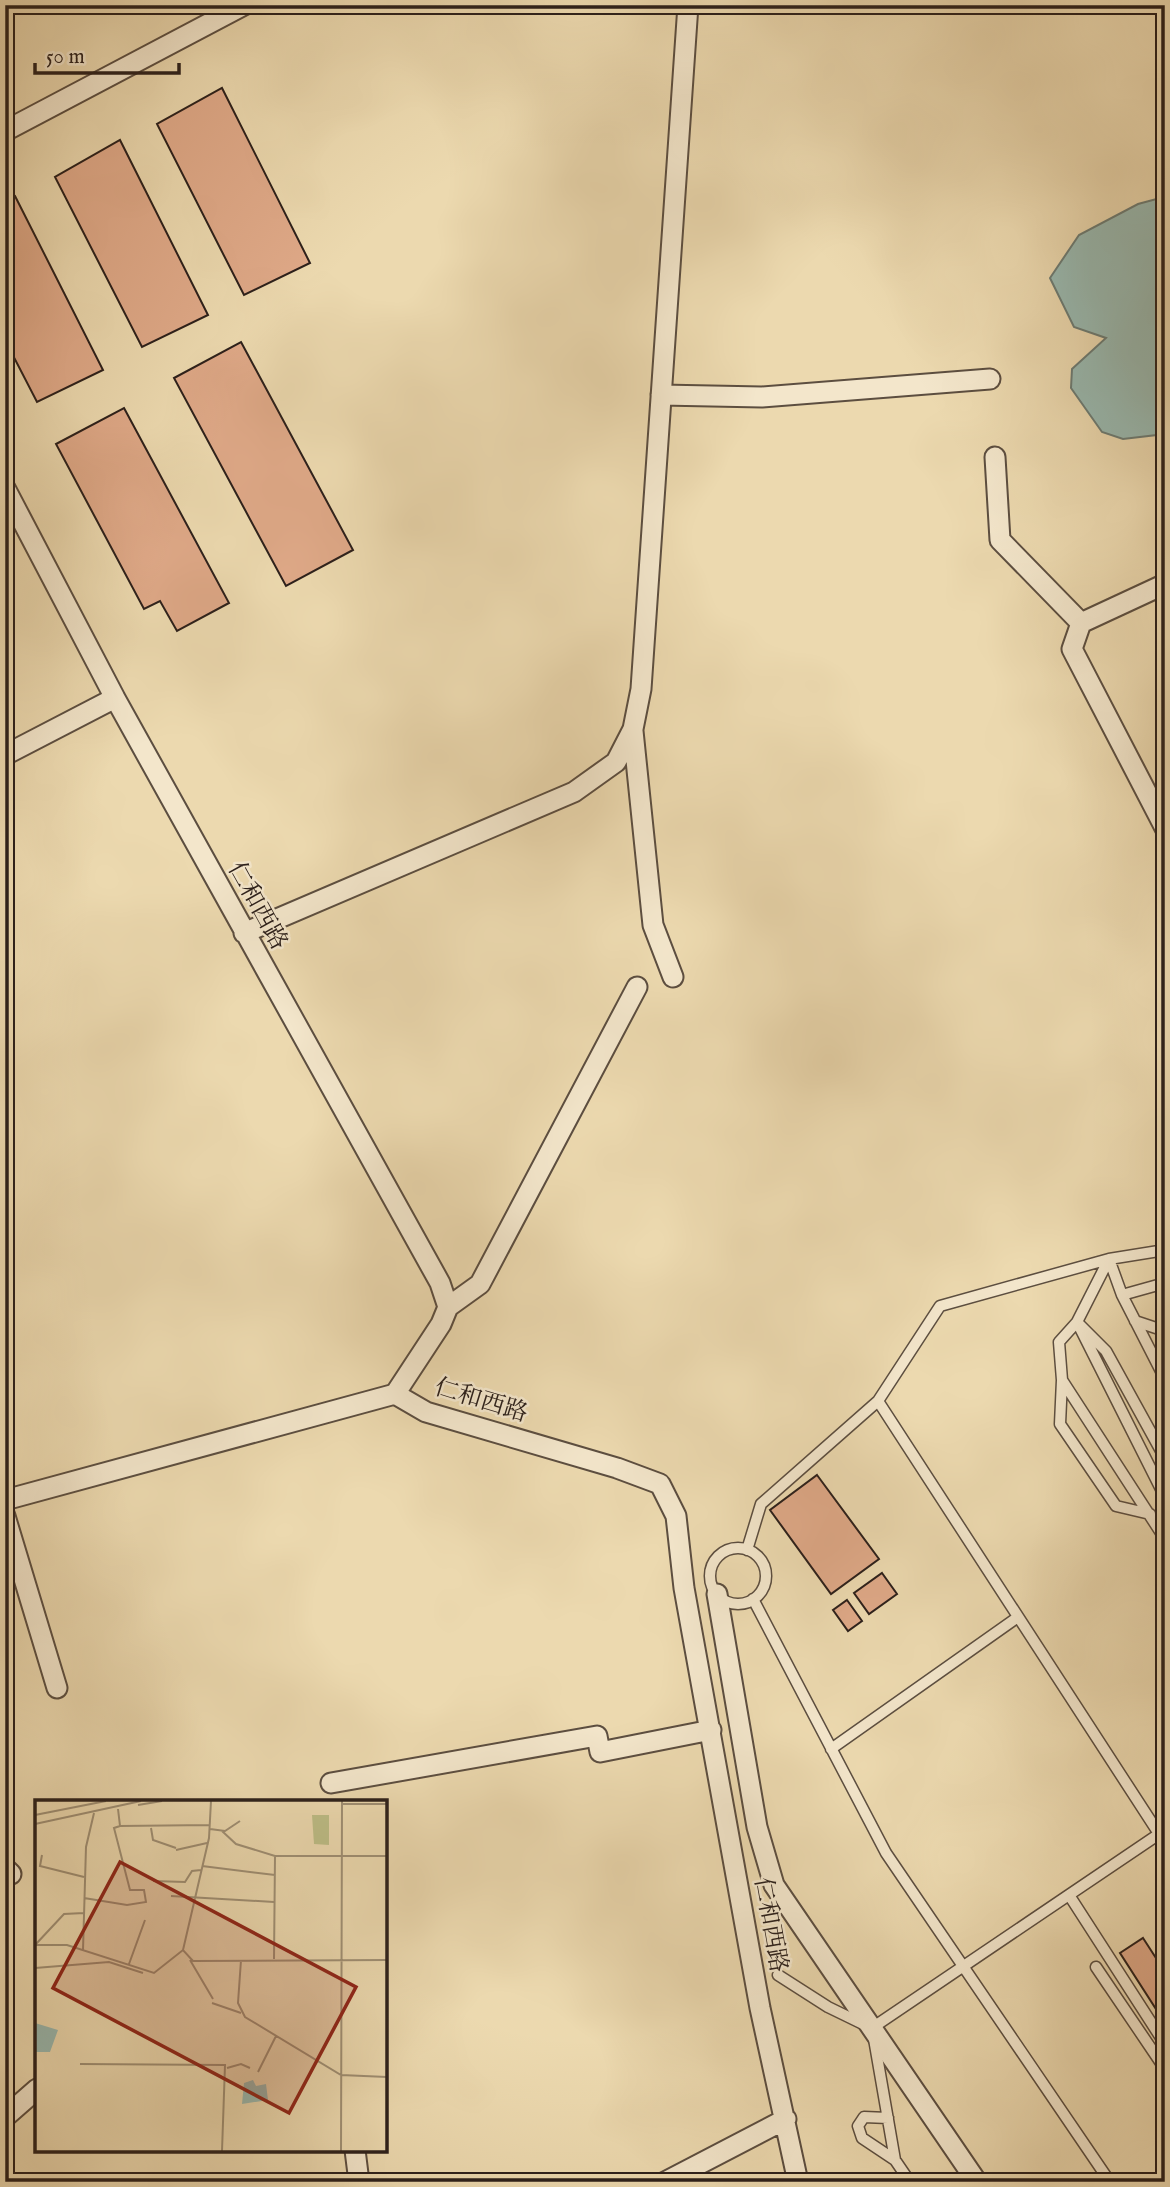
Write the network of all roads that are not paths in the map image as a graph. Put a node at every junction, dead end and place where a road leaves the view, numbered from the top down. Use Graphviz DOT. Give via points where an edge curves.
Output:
graph roads {
  1 [pos="244,5"];
  2 [pos="688,5"];
  3 [pos="5,131"];
  4 [pos="989,379"];
  5 [pos="661,395"];
  6 [pos="995,457"];
  7 [pos="5,488"];
  8 [pos="1165,584"];
  9 [pos="1081,623"];
  10 [pos="115,698"];
  11 [pos="633,729"];
  12 [pos="5,755"];
  13 [pos="1165,828"];
  14 [pos="244,933"];
  15 [pos="673,977"];
  16 [pos="637,987"];
  17 [pos="1165,1250"];
  18 [pos="1109,1259"];
  19 [pos="1165,1283"];
  20 [pos="1122,1296"];
  21 [pos="448,1307"];
  22 [pos="1135,1321"];
  23 [pos="1077,1322"];
  24 [pos="1165,1331"];
  25 [pos="1165,1379"];
  26 [pos="1062,1380"];
  27 [pos="396,1394"];
  28 [pos="878,1401"];
  29 [pos="1165,1458"];
  30 [pos="1165,1497"];
  31 [pos="5,1500"];
  32 [pos="1150,1514"];
  33 [pos="5,1516"];
  34 [pos="1165,1539"];
  35 [pos="747,1550"];
  36 [pos="717,1594"];
  37 [pos="753,1599"];
  38 [pos="1018,1617"];
  39 [pos="57,1688"];
  40 [pos="710,1730"];
  41 [pos="831,1749"];
  42 [pos="331,1783"];
  43 [pos="1163,1836"];
  44 [pos="1069,1895"];
  45 [pos="963,1966"];
  46 [pos="1096,1967"];
  47 [pos="778,1975"];
  48 [pos="872,2028"];
  49 [pos="1165,2043"];
  50 [pos="1165,2069"];
  51 [pos="35,2091"];
  52 [pos="5,2117"];
  53 [pos="888,2118"];
  54 [pos="786,2119"];
  55 [pos="355,2152"];
  56 [pos="895,2160"];
  57 [pos="359,2182"];
  58 [pos="665,2182"];
  59 [pos="797,2182"];
  60 [pos="911,2182"];
  61 [pos="977,2182"];
  62 [pos="1110,2182"];
  1 -- 3 [label="street"];
  2 -- 5 [label="street"];
  4 -- 5 [label="street" via="762,397"];
  5 -- 11 [label="street" via="641,689"];
  6 -- 9 [label="street" via="1000,540"];
  7 -- 10 [label="street, 仁和西路"];
  8 -- 9 [label="street"];
  9 -- 13 [label="street" via="1072,649"];
  10 -- 12 [label="street"];
  10 -- 14 [label="street, 仁和西路"];
  11 -- 14 [label="street" via="616,762 574,792"];
  11 -- 15 [label="street" via="653,925"];
  14 -- 21 [label="street, 仁和西路" via="440,1283"];
  16 -- 21 [label="street" via="480,1284"];
  17 -- 18 [label="lane"];
  18 -- 20 [label="lane"];
  18 -- 23 [label="lane"];
  18 -- 28 [label="lane" via="940,1306"];
  19 -- 20 [label="lane"];
  20 -- 22 [label="lane"];
  21 -- 27 [label="street, 仁和西路"];
  22 -- 24 [label="lane"];
  22 -- 25 [label="lane"];
  23 -- 26 [label="lane" via="1059,1342"];
  23 -- 29 [label="lane" via="1107,1351"];
  23 -- 30 [label="lane"];
  26 -- 32 [label="lane"];
  26 -- 32 [label="lane" via="1060,1424 1116,1506"];
  27 -- 31 [label="street"];
  27 -- 40 [label="street, 仁和西路" via="426,1412 660,1484 676,1516"];
  28 -- 35 [label="lane" via="761,1504"];
  28 -- 38 [label="lane"];
  32 -- 34 [label="lane"];
  33 -- 39 [label="street"];
  35 -- 36 [label="lane" via="729,1550 715,1560 710,1577"];
  35 -- 37 [label="lane" via="761,1561 766,1577"];
  36 -- 37 [label="lane" via="738,1604"];
  36 -- 48 [label="street" via="757,1826 775,1885"];
  37 -- 41 [label="lane"];
  38 -- 41 [label="lane"];
  38 -- 43 [label="lane"];
  40 -- 42 [label="street" via="600,1752 597,1736"];
  40 -- 54 [label="street, 仁和西路" via="760,2008"];
  41 -- 45 [label="lane" via="886,1853"];
  43 -- 44 [label="lane"];
  44 -- 45 [label="lane"];
  44 -- 49 [label="lane"];
  45 -- 48 [label="lane"];
  45 -- 62 [label="lane"];
  46 -- 50 [label="lane"];
  47 -- 48 [label="lane"];
  48 -- 53 [label="lane"];
  48 -- 61 [label="street"];
  51 -- 52 [label="street"];
  53 -- 56 [label="lane"];
  53 -- 56 [label="lane" via="864,2117 858,2126 862,2138"];
  54 -- 58 [label="street"];
  54 -- 59 [label="street, 仁和西路"];
  55 -- 57 [label="street"];
  56 -- 60 [label="lane"];
}
